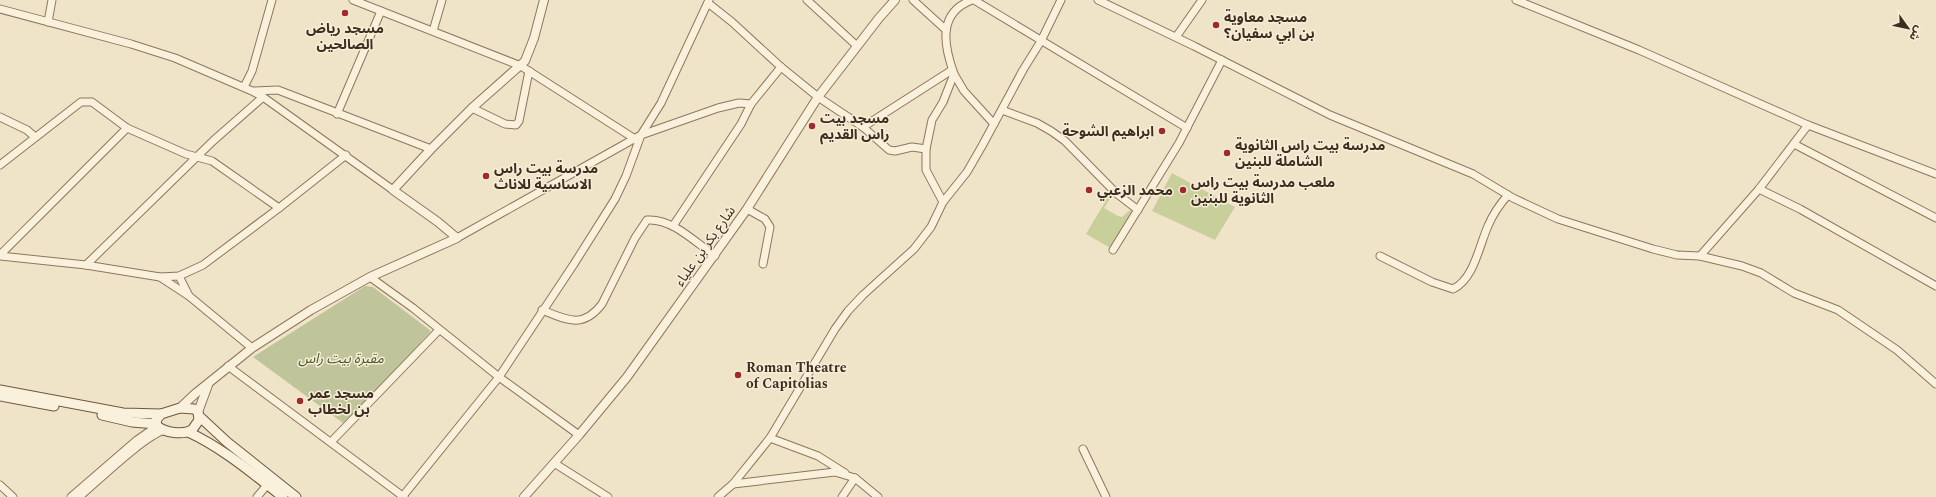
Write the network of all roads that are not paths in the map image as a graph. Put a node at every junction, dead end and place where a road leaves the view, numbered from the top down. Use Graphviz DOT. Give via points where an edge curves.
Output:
graph roads {
  1 [pos="52,0"];
  2 [pos="272,0"];
  3 [pos="353,0"];
  4 [pos="442,0"];
  5 [pos="544,0"];
  6 [pos="807,0"];
  7 [pos="895,0"];
  8 [pos="913,0"];
  9 [pos="973,0"];
  10 [pos="1061,0"];
  11 [pos="1098,0"];
  12 [pos="1202,0"];
  13 [pos="1516,0"];
  14 [pos="708,2"];
  15 [pos="0,9"];
  16 [pos="382,11"];
  17 [pos="48,22"];
  18 [pos="946,30"];
  19 [pos="433,31"];
  20 [pos="1176,37"];
  21 [pos="1041,42"];
  22 [pos="857,46"];
  23 [pos="1222,60"];
  24 [pos="521,66"];
  25 [pos="781,67"];
  26 [pos="529,71"];
  27 [pos="953,72"];
  28 [pos="244,87"];
  29 [pos="252,91"];
  30 [pos="263,97"];
  31 [pos="818,98"];
  32 [pos="750,104"];
  33 [pos="472,108"];
  34 [pos="1002,110"];
  35 [pos="337,114"];
  36 [pos="0,117"];
  37 [pos="994,124"];
  38 [pos="1808,125"];
  39 [pos="863,127"];
  40 [pos="127,128"];
  41 [pos="1187,128"];
  42 [pos="642,135"];
  43 [pos="35,137"];
  44 [pos="635,139"];
  45 [pos="1794,144"];
  46 [pos="430,149"];
  47 [pos="926,149"];
  48 [pos="346,155"];
  49 [pos="198,157"];
  50 [pos="0,166"];
  51 [pos="1936,174"];
  52 [pos="1759,189"];
  53 [pos="393,190"];
  54 [pos="1508,195"];
  55 [pos="943,202"];
  56 [pos="279,208"];
  57 [pos="748,209"];
  58 [pos="1138,210"];
  59 [pos="1936,218"];
  60 [pos="673,226"];
  61 [pos="457,238"];
  62 [pos="1113,250"];
  63 [pos="0,255"];
  64 [pos="715,256"];
  65 [pos="1380,256"];
  66 [pos="1700,256"];
  67 [pos="763,264"];
  68 [pos="86,265"];
  69 [pos="179,276"];
  70 [pos="160,277"];
  71 [pos="370,277"];
  72 [pos="1936,286"];
  73 [pos="189,296"];
  74 [pos="542,310"];
  75 [pos="439,330"];
  76 [pos="252,348"];
  77 [pos="228,366"];
  78 [pos="499,377"];
  79 [pos="209,383"];
  80 [pos="1936,384"];
  81 [pos="0,390"];
  82 [pos="0,396"];
  83 [pos="180,408"];
  84 [pos="161,414"];
  85 [pos="198,414"];
  86 [pos="159,427"];
  87 [pos="188,432"];
  88 [pos="579,435"];
  89 [pos="770,438"];
  90 [pos="331,442"];
  91 [pos="1083,449"];
  92 [pos="554,463"];
  93 [pos="852,477"];
  94 [pos="267,484"];
  95 [pos="733,484"];
  96 [pos="0,485"];
  97 [pos="404,496"];
  98 [pos="13,497"];
  99 [pos="71,497"];
  100 [pos="79,497"];
  101 [pos="257,497"];
  102 [pos="283,497"];
  103 [pos="296,497"];
  104 [pos="524,497"];
  105 [pos="608,497"];
  106 [pos="718,497"];
  107 [pos="842,497"];
  108 [pos="878,497"];
  109 [pos="1106,497"];
  1 -- 17 [label="street"];
  2 -- 28 [label="street" via="252,71"];
  3 -- 16 [label="street"];
  4 -- 19 [label="street"];
  5 -- 24 [label="street" via="534,38"];
  6 -- 22 [label="street"];
  7 -- 22 [label="street, شارع بكر بن علياء"];
  8 -- 18 [label="street"];
  9 -- 18 [label="street" via="955,11"];
  9 -- 21 [label="street"];
  10 -- 21 [label="street"];
  11 -- 20 [label="street"];
  12 -- 20 [label="street"];
  13 -- 38 [label="street" via="1639,50"];
  14 -- 25 [label="street"];
  14 -- 42 [label="street" via="661,103"];
  15 -- 17 [label="street"];
  16 -- 19 [label="street"];
  16 -- 35 [label="street"];
  17 -- 28 [label="street" via="175,58"];
  18 -- 27 [label="street" via="948,58"];
  19 -- 24 [label="street"];
  20 -- 23 [label="street"];
  21 -- 34 [label="street"];
  21 -- 41 [label="street"];
  22 -- 31 [label="street, شارع بكر بن علياء"];
  23 -- 41 [label="street"];
  23 -- 54 [label="street" via="1336,118 1473,174"];
  24 -- 26 [label="street"];
  24 -- 33 [label="street"];
  25 -- 31 [label="street"];
  25 -- 32 [label="street"];
  26 -- 33 [label="street" via="516,125 506,124"];
  26 -- 44 [label="street"];
  27 -- 37 [label="street" via="964,91"];
  27 -- 39 [label="street"];
  27 -- 47 [label="street" via="943,102 932,120"];
  28 -- 29 [label="street"];
  29 -- 30 [label="street"];
  29 -- 35 [label="street" via="278,90"];
  30 -- 48 [label="street"];
  30 -- 49 [label="street"];
  31 -- 39 [label="street"];
  31 -- 57 [label="street, شارع بكر بن علياء"];
  32 -- 42 [label="street" via="739,102 718,108"];
  32 -- 60 [label="street" via="741,124"];
  33 -- 46 [label="street"];
  34 -- 37 [label="street"];
  34 -- 58 [label="street" via="1051,131 1116,193"];
  35 -- 46 [label="street"];
  36 -- 43 [label="street" via="27,130"];
  37 -- 55 [label="street" via="967,172"];
  38 -- 45 [label="street"];
  38 -- 51 [label="street"];
  39 -- 47 [label="street" via="891,151 912,147"];
  40 -- 43 [label="street" via="92,102 84,101"];
  40 -- 49 [label="street"];
  40 -- 63 [label="street"];
  41 -- 58 [label="street"];
  42 -- 44 [label="street"];
  42 -- 74 [label="street" via="615,199"];
  43 -- 50 [label="street"];
  44 -- 61 [label="street"];
  45 -- 52 [label="street"];
  45 -- 59 [label="street"];
  46 -- 53 [label="street"];
  47 -- 55 [label="street" via="926,170"];
  48 -- 53 [label="street"];
  48 -- 56 [label="street"];
  49 -- 56 [label="street" via="212,160"];
  49 -- 68 [label="street"];
  52 -- 66 [label="street"];
  52 -- 72 [label="street" via="1800,209"];
  53 -- 61 [label="street"];
  54 -- 65 [label="street" via="1493,215 1464,280 1453,289 1432,282"];
  54 -- 66 [label="street" via="1558,219 1645,247 1677,255"];
  55 -- 89 [label="street" via="931,227 919,243 863,295 839,323"];
  56 -- 69 [label="street" via="203,264"];
  57 -- 64 [label="street, شارع بكر بن علياء"];
  57 -- 67 [label="street" via="765,219 770,227"];
  58 -- 62 [label="street"];
  60 -- 64 [label="street"];
  60 -- 74 [label="street" via="655,220 647,220 642,225 607,296 595,313 586,319 572,321"];
  61 -- 71 [label="street"];
  63 -- 68 [label="street"];
  64 -- 88 [label="street, شارع بكر بن علياء" via="627,377"];
  66 -- 80 [label="street" via="1754,270 1794,293 1832,307 1897,350"];
  68 -- 70 [label="street"];
  69 -- 70 [label="street"];
  69 -- 73 [label="street"];
  70 -- 73 [label="street"];
  71 -- 75 [label="street"];
  71 -- 76 [label="street" via="311,310"];
  73 -- 76 [label="street"];
  74 -- 78 [label="street"];
  75 -- 78 [label="street"];
  75 -- 90 [label="street"];
  76 -- 77 [label="street"];
  77 -- 79 [label="street"];
  77 -- 90 [label="street"];
  78 -- 88 [label="street"];
  78 -- 97 [label="street"];
  79 -- 83 [label="street"];
  79 -- 85 [label="street"];
  81 -- 84 [label="main road" via="123,413"];
  82 -- 86 [label="main road"];
  83 -- 84 [label="main road"];
  83 -- 85 [label="main road" via="194,409"];
  84 -- 86 [label="main road" via="158,417"];
  85 -- 87 [label="main road" via="195,428"];
  85 -- 103 [label="main road" via="227,442"];
  86 -- 87 [label="main road"];
  86 -- 99 [label="street" via="136,440"];
  86 -- 100 [label="street" via="157,433"];
  87 -- 94 [label="main road" via="207,440"];
  88 -- 92 [label="street, شارع بكر بن علياء"];
  89 -- 93 [label="street" via="818,456"];
  89 -- 95 [label="street"];
  90 -- 97 [label="street"];
  91 -- 109 [label="street"];
  92 -- 104 [label="street, شارع بكر بن علياء"];
  92 -- 105 [label="street"];
  93 -- 95 [label="street" via="835,472"];
  93 -- 107 [label="street"];
  93 -- 108 [label="street"];
  94 -- 101 [label="street"];
  94 -- 102 [label="main road"];
  95 -- 106 [label="street"];
  96 -- 98 [label="street"];
}
